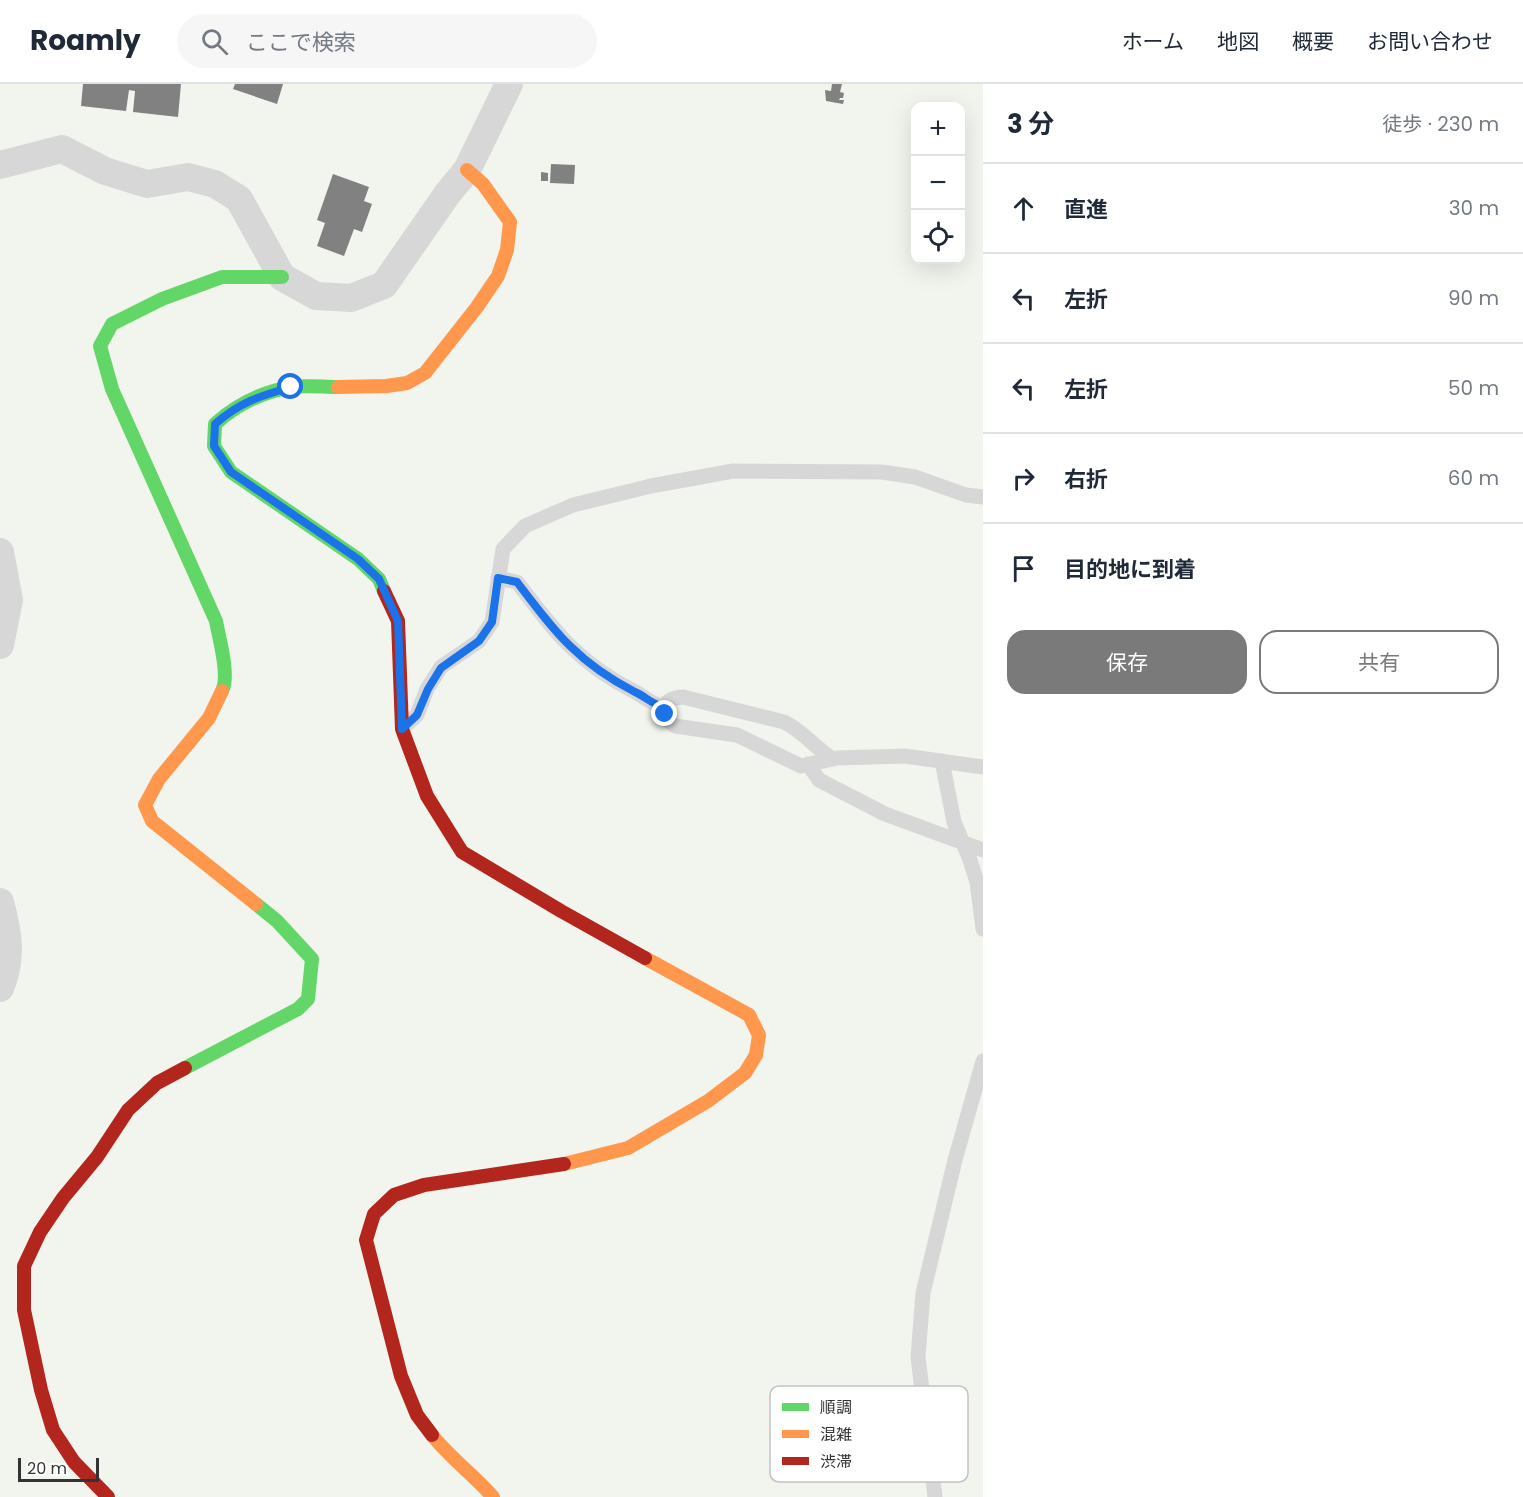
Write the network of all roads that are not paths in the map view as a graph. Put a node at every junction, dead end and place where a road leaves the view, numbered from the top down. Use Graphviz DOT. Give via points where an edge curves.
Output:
graph roads {
  1 [pos="509,84"];
  2 [pos="0,165"];
  3 [pos="467,170"];
  4 [pos="282,277"];
  5 [pos="983,497"];
  6 [pos="0,552"];
  7 [pos="498,578"];
  8 [pos="0,645"];
  9 [pos="664,707"];
  10 [pos="402,729"];
  11 [pos="833,759"];
  12 [pos="942,761"];
  13 [pos="808,765"];
  14 [pos="983,767"];
  15 [pos="962,841"];
  16 [pos="983,850"];
  17 [pos="0,902"];
  18 [pos="983,929"];
  19 [pos="0,988"];
  20 [pos="983,1060"];
  21 [pos="921,1386"];
  22 [pos="932,1482"];
  23 [pos="108,1497"];
  24 [pos="494,1497"];
  25 [pos="934,1497"];
  1 -- 3 [label="street"];
  2 -- 4 [label="street" via="62,149 105,171 147,184 188,177 215,184 239,199"];
  3 -- 4 [label="street" via="384,285 351,298 316,296"];
  3 -- 10 [label="street" via="483,184 510,222 507,250 498,276 425,373 407,383 386,386 291,387 253,398 215,424 214,446 231,472 358,559 379,579 398,621"];
  4 -- 23 [label="street" via="222,277 162,299 112,324 100,346 112,389 216,621 225,686 209,718 159,779 145,805 152,821 277,921 312,959 308,999 298,1009 157,1083 128,1110 40,1232 24,1266 24,1310 40,1390 53,1430 74,1462"];
  5 -- 7 [label="lane" via="915,477 882,472 733,471 573,505 525,526 503,549"];
  6 -- 8 [label="street" via="9,600"];
  7 -- 9 [label="lane" via="517,582 555,632 588,663 618,684"];
  7 -- 10 [label="lane" via="492,622 479,641 441,668 417,715"];
  9 -- 11 [label="lane" via="674,698 683,697 784,722 796,727"];
  9 -- 13 [label="lane" via="675,726 737,735 801,766"];
  10 -- 24 [label="street" via="427,796 462,852 749,1015 759,1035 756,1055 745,1073 708,1101 628,1148 555,1166 424,1185 394,1195 374,1214 366,1240 401,1376 417,1414 446,1452"];
  11 -- 12 [label="lane" via="905,756"];
  11 -- 13 [label="lane"];
  12 -- 14 [label="lane"];
  12 -- 15 [label="lane" via="954,822"];
  13 -- 15 [label="lane" via="819,780 885,814"];
  15 -- 16 [label="lane"];
  15 -- 18 [label="lane" via="977,882"];
  17 -- 19 [label="street" via="9,938"];
  20 -- 21 [label="lane" via="923,1293 918,1357"];
  22 -- 25 [label="lane"];
}
